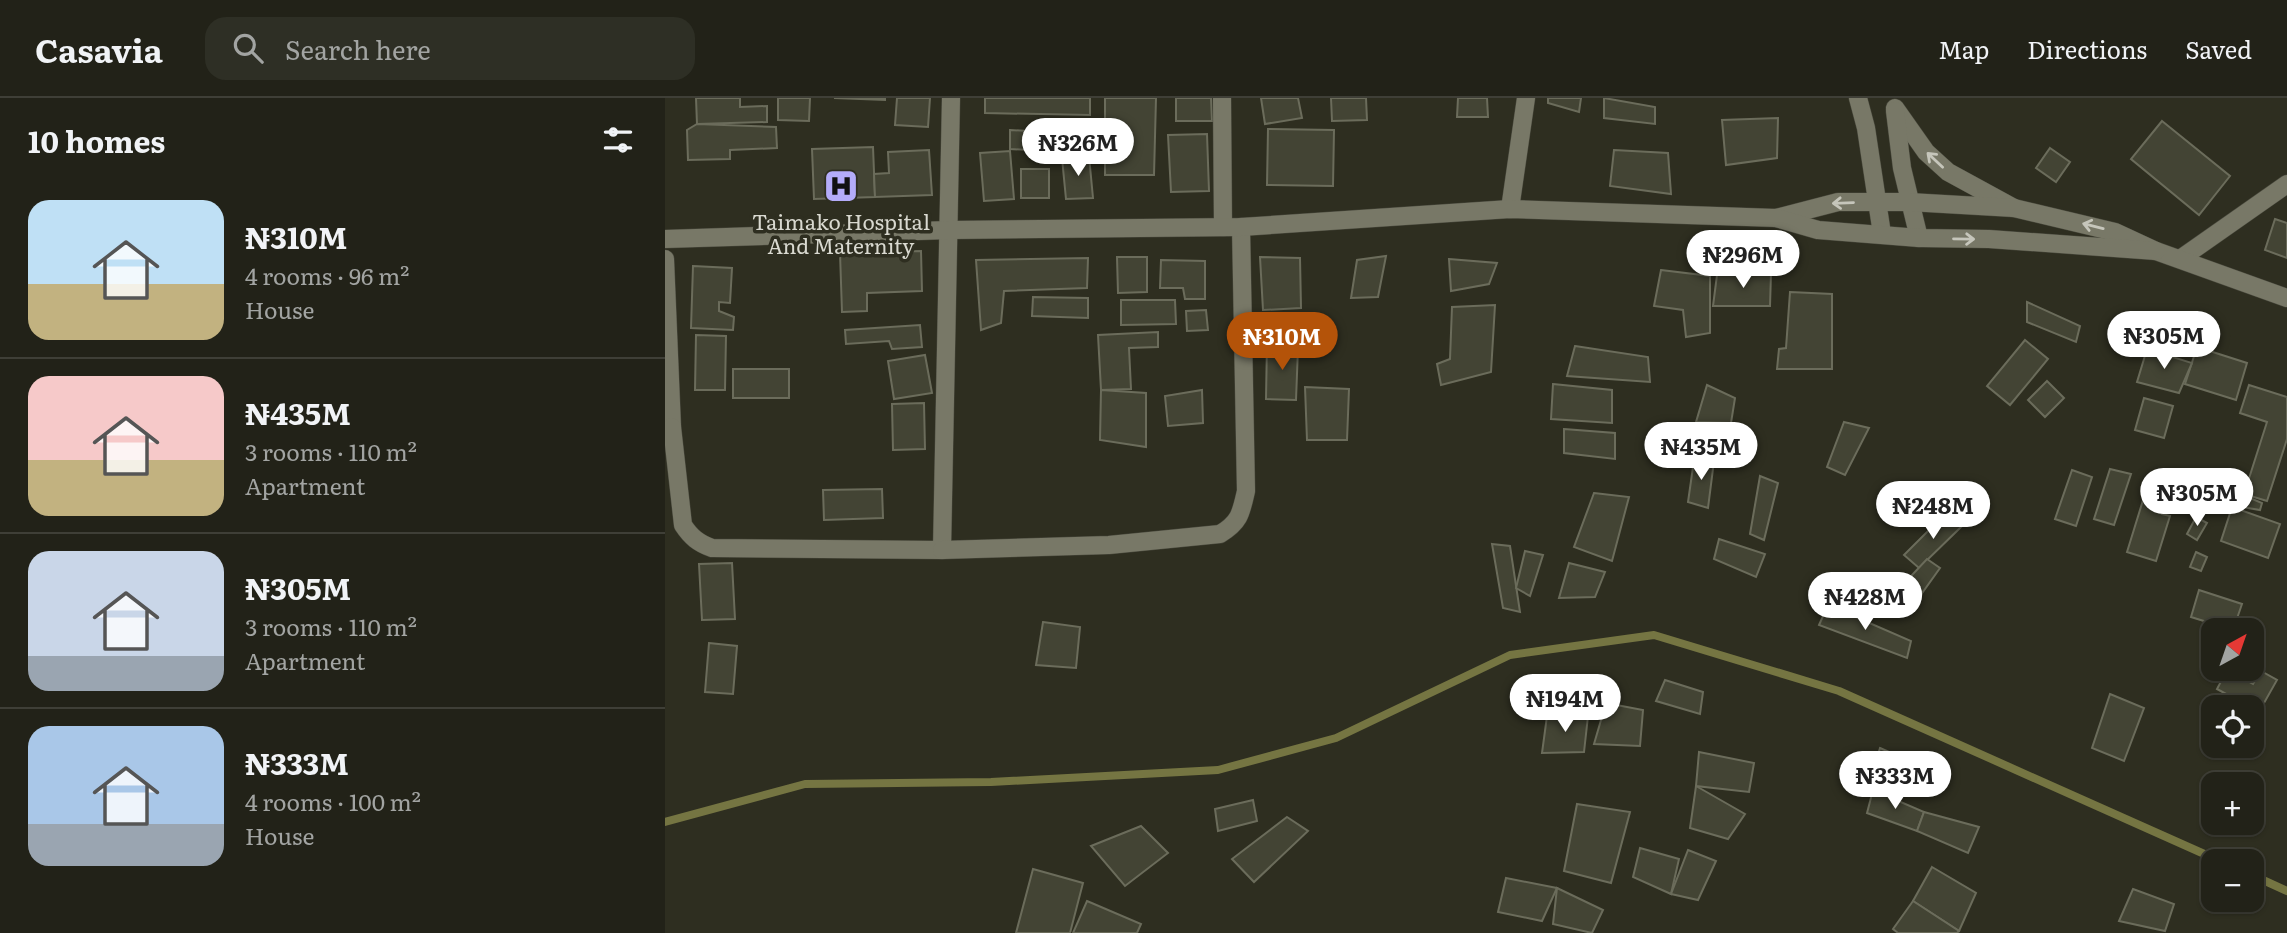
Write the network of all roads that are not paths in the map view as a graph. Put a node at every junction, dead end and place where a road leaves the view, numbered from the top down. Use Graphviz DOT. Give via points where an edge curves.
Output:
graph roads {
  1 [pos="951,98"];
  2 [pos="1221,98"];
  3 [pos="1526,98"];
  4 [pos="1858,98"];
  5 [pos="1894,103"];
  6 [pos="2287,184"];
  7 [pos="1909,202"];
  8 [pos="1879,203"];
  9 [pos="2014,208"];
  10 [pos="1510,209"];
  11 [pos="1776,218"];
  12 [pos="1232,227"];
  13 [pos="950,230"];
  14 [pos="1882,234"];
  15 [pos="1919,238"];
  16 [pos="665,239"];
  17 [pos="2156,251"];
  18 [pos="665,259"];
  19 [pos="2180,259"];
  20 [pos="2287,298"];
  21 [pos="668,427"];
  22 [pos="942,550"];
  1 -- 13 [label="street"];
  2 -- 12 [label="street"];
  3 -- 10 [label="street"];
  4 -- 8 [label="street"];
  5 -- 7 [label="street"];
  9 -- 5 [label="street, one-way" via="1948,172 1926,152"];
  6 -- 19 [label="street"];
  7 -- 8 [label="street"];
  7 -- 9 [label="street"];
  7 -- 15 [label="street"];
  8 -- 11 [label="street, one-way" via="1838,202"];
  8 -- 14 [label="street"];
  17 -- 9 [label="street, one-way" via="2115,232"];
  10 -- 11 [label="street"];
  10 -- 12 [label="street"];
  11 -- 14 [label="street" via="1818,230"];
  12 -- 13 [label="street"];
  12 -- 22 [label="street" via="1246,491 1234,526 1220,534 1109,545"];
  13 -- 16 [label="street"];
  13 -- 22 [label="street"];
  14 -- 15 [label="street"];
  15 -- 17 [label="street, one-way"];
  17 -- 19 [label="street"];
  18 -- 21 [label="street"];
  19 -- 20 [label="street"];
  21 -- 22 [label="street" via="683,525 701,544 712,548"];
}
